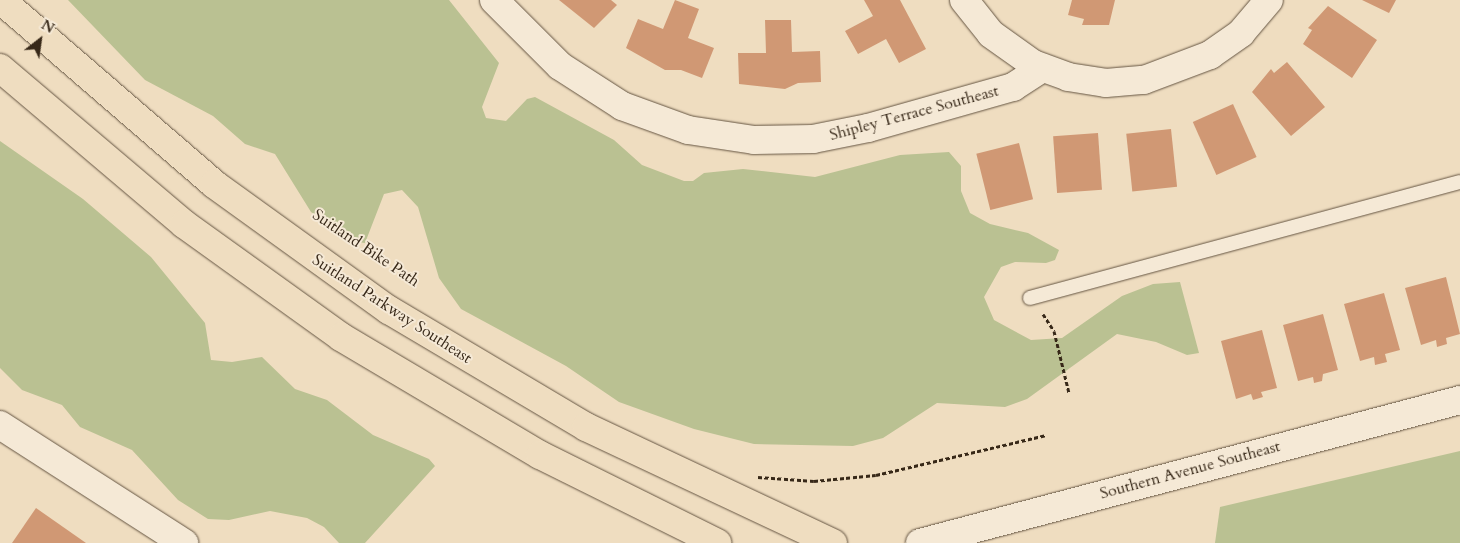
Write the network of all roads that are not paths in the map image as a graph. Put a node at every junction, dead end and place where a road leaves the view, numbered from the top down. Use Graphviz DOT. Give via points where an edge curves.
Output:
graph roads {
  1 [pos="1,0"];
  2 [pos="494,0"];
  3 [pos="964,0"];
  4 [pos="1269,0"];
  5 [pos="0,68"];
  6 [pos="1042,68"];
  7 [pos="1460,182"];
  8 [pos="1030,298"];
  9 [pos="1460,400"];
  10 [pos="0,425"];
  11 [pos="184,543"];
  12 [pos="717,543"];
  13 [pos="833,543"];
  14 [pos="920,543"];
  1 -- 13 [label="highway, Suitland Parkway Southeast" via="214,184 389,310 586,427"];
  2 -- 6 [label="street, Shipley Terrace Southeast" via="560,66 622,106 688,130 754,140 813,138 868,128 1012,88"];
  3 -- 6 [label="street" via="1002,44"];
  4 -- 6 [label="street" via="1225,46 1158,76 1106,82"];
  5 -- 12 [label="highway" via="184,224 341,337 540,455"];
  7 -- 8 [label="lane"];
  9 -- 14 [label="street, Southern Avenue Southeast"];
  10 -- 11 [label="street"];
}
